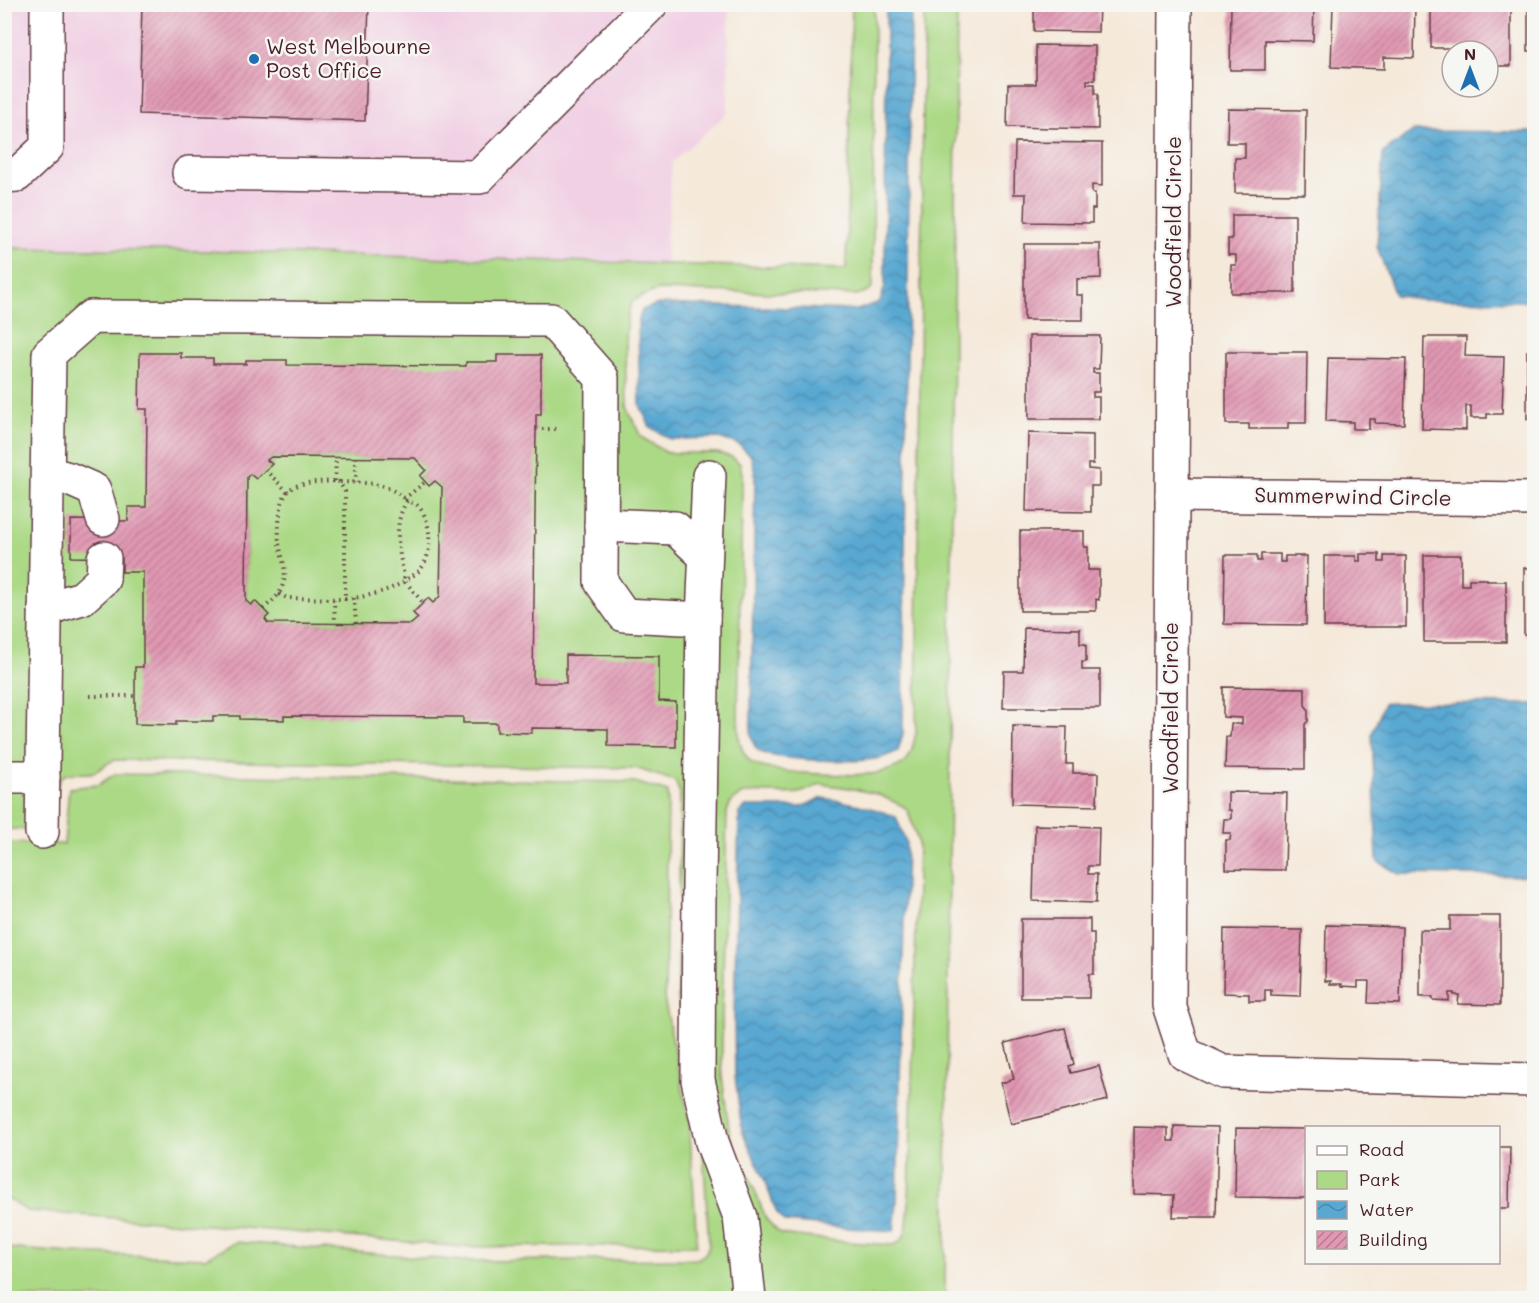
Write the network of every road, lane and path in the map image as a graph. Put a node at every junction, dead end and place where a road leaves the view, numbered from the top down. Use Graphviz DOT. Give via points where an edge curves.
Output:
graph roads {
  1 [pos="47,4"];
  2 [pos="651,4"];
  3 [pos="1175,4"];
  4 [pos="189,173"];
  5 [pos="4,176"];
  6 [pos="536,429"];
  7 [pos="560,429"];
  8 [pos="336,457"];
  9 [pos="356,457"];
  10 [pos="265,470"];
  11 [pos="48,473"];
  12 [pos="709,476"];
  13 [pos="337,482"];
  14 [pos="425,482"];
  15 [pos="356,483"];
  16 [pos="288,492"];
  17 [pos="1172,495"];
  18 [pos="1534,499"];
  19 [pos="406,500"];
  20 [pos="104,519"];
  21 [pos="602,525"];
  22 [pos="705,556"];
  23 [pos="104,558"];
  24 [pos="405,581"];
  25 [pos="279,594"];
  26 [pos="354,598"];
  27 [pos="334,599"];
  28 [pos="345,599"];
  29 [pos="423,603"];
  30 [pos="45,609"];
  31 [pos="263,609"];
  32 [pos="703,619"];
  33 [pos="335,623"];
  34 [pos="356,623"];
  35 [pos="90,696"];
  36 [pos="135,696"];
  37 [pos="4,777"];
  38 [pos="43,777"];
  39 [pos="42,831"];
  40 [pos="1534,1080"];
  41 [pos="749,1299"];
  1 -- 5 [label="street" via="47,147 17,175"];
  2 -- 4 [label="street" via="479,177"];
  3 -- 17 [label="street, Woodfield Circle"];
  6 -- 7 [label="path"];
  8 -- 13 [label="path"];
  9 -- 15 [label="path"];
  10 -- 16 [label="path"];
  11 -- 20 [label="street" via="94,490"];
  11 -- 21 [label="street" via="49,354 91,317 550,320 602,378"];
  11 -- 30 [label="street"];
  12 -- 22 [label="street"];
  13 -- 15 [label="path"];
  13 -- 16 [label="path" via="302,484"];
  13 -- 28 [label="path" via="345,491"];
  14 -- 19 [label="path"];
  15 -- 19 [label="path" via="386,486"];
  16 -- 25 [label="path" via="279,521 284,581"];
  17 -- 18 [label="street, Summerwind Circle"];
  17 -- 40 [label="street, Woodfield Circle" via="1169,1005 1185,1054 1222,1072"];
  19 -- 24 [label="path" via="398,528"];
  19 -- 24 [label="path" via="416,504 424,516 430,537 428,555 420,570"];
  21 -- 22 [label="street" via="675,528"];
  21 -- 32 [label="street" via="601,582 624,615"];
  22 -- 32 [label="street"];
  23 -- 30 [label="street" via="103,579 82,598"];
  24 -- 26 [label="path"];
  24 -- 29 [label="path"];
  25 -- 27 [label="path" via="286,598"];
  25 -- 31 [label="path"];
  26 -- 28 [label="path"];
  26 -- 34 [label="path"];
  27 -- 28 [label="path"];
  27 -- 33 [label="path"];
  30 -- 38 [label="street"];
  32 -- 41 [label="street" via="698,1080 712,1142 740,1217"];
  35 -- 36 [label="path"];
  37 -- 38 [label="street"];
  38 -- 39 [label="street"];
}
